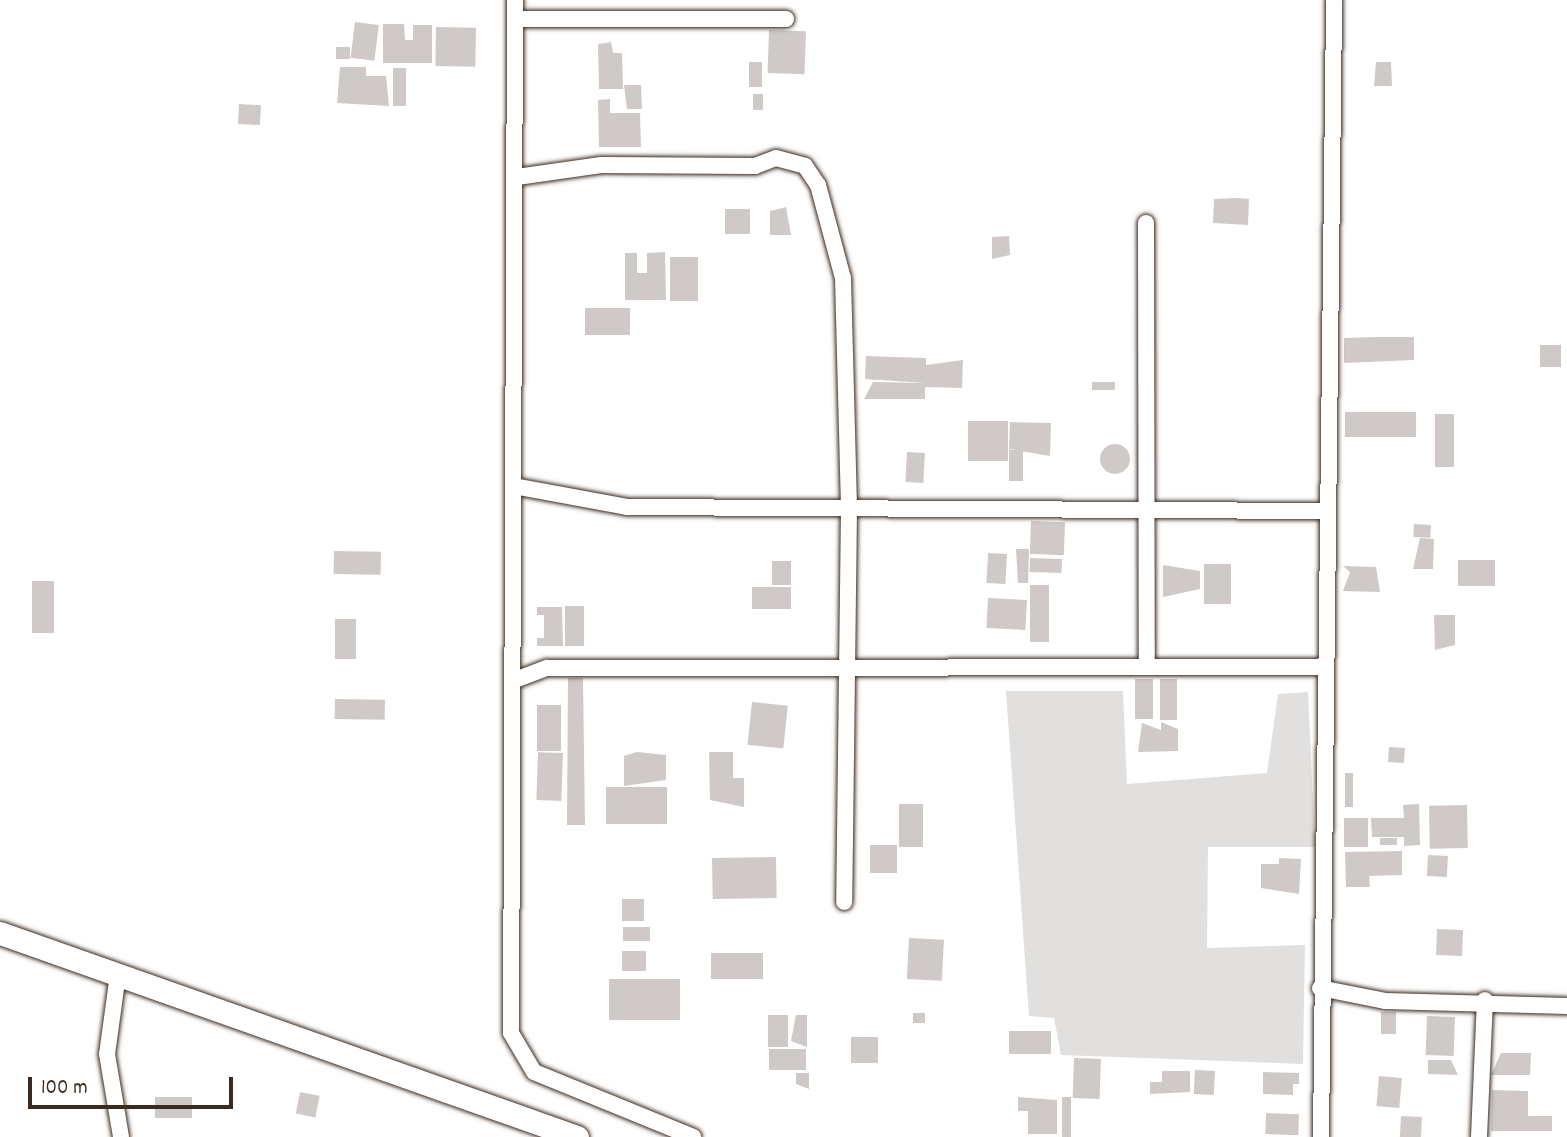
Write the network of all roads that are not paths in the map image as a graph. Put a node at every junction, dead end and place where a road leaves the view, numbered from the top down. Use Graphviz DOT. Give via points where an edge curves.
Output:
graph roads {
  1 [pos="515,0"];
  2 [pos="1334,0"];
  3 [pos="515,19"];
  4 [pos="786,19"];
  5 [pos="517,177"];
  6 [pos="1146,223"];
  7 [pos="514,486"];
  8 [pos="849,509"];
  9 [pos="1150,509"];
  10 [pos="1327,511"];
  11 [pos="847,665"];
  12 [pos="1147,666"];
  13 [pos="1323,667"];
  14 [pos="515,680"];
  15 [pos="844,902"];
  16 [pos="0,933"];
  17 [pos="118,974"];
  18 [pos="1320,988"];
  19 [pos="1485,1000"];
  20 [pos="1567,1006"];
  21 [pos="121,1137"];
  22 [pos="577,1137"];
  23 [pos="693,1137"];
  24 [pos="1321,1137"];
  25 [pos="1479,1137"];
  1 -- 3 [label="street"];
  2 -- 10 [label="street"];
  3 -- 4 [label="street"];
  3 -- 5 [label="street"];
  5 -- 7 [label="street"];
  5 -- 8 [label="street" via="601,165 754,166 776,158 804,166 838,242 843,278"];
  6 -- 9 [label="street"];
  7 -- 8 [label="street" via="627,507"];
  7 -- 14 [label="street"];
  8 -- 9 [label="street"];
  8 -- 11 [label="street"];
  9 -- 10 [label="street"];
  9 -- 12 [label="street"];
  10 -- 13 [label="street"];
  11 -- 12 [label="street"];
  11 -- 14 [label="street" via="547,668"];
  11 -- 15 [label="street"];
  12 -- 13 [label="street"];
  13 -- 18 [label="street"];
  14 -- 23 [label="street" via="511,1033 534,1072"];
  16 -- 17 [label="main road"];
  17 -- 21 [label="street" via="107,1054"];
  17 -- 22 [label="main road"];
  18 -- 19 [label="street" via="1385,1001"];
  18 -- 24 [label="street"];
  19 -- 20 [label="street"];
  19 -- 25 [label="street"];
}
